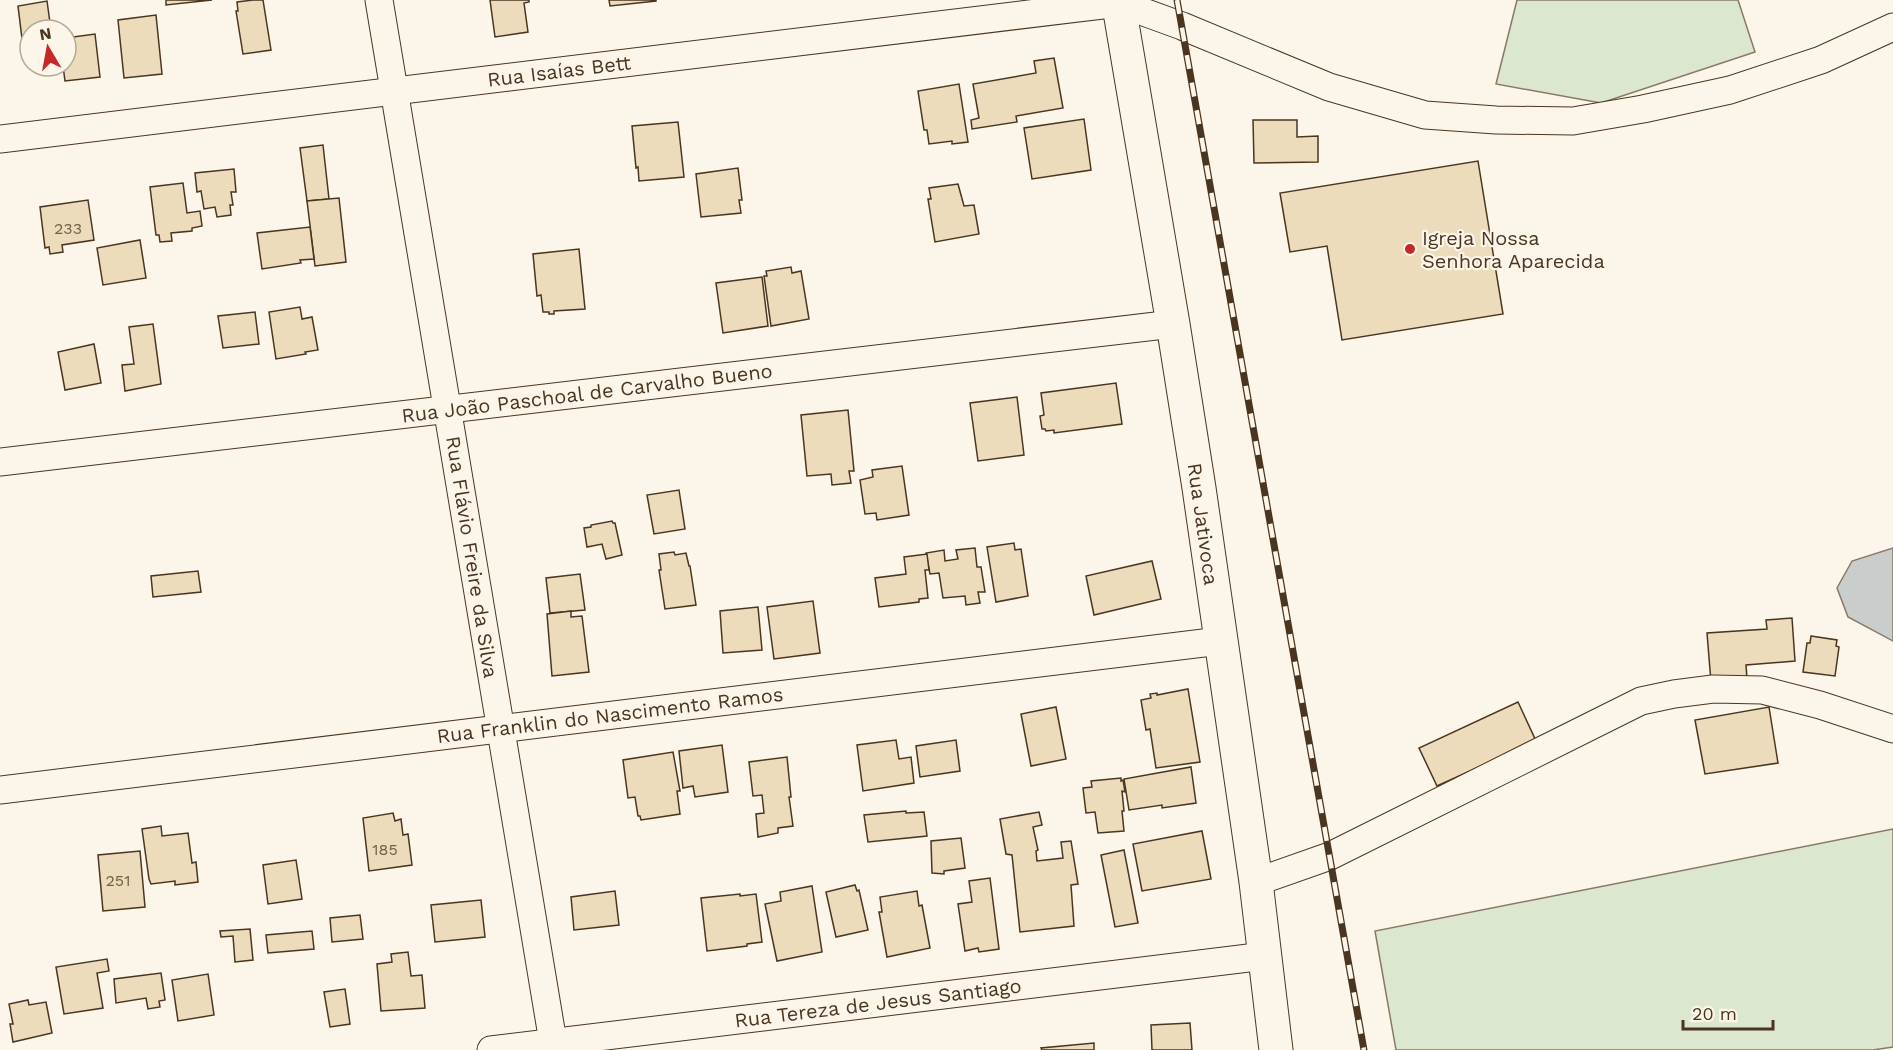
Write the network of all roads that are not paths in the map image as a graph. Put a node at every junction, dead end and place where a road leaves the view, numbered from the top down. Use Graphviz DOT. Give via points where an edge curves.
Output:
graph roads {
  1 [pos="379,0"];
  2 [pos="1119,1"];
  3 [pos="1893,27"];
  4 [pos="394,91"];
  5 [pos="0,140"];
  6 [pos="1173,324"];
  7 [pos="447,409"];
  8 [pos="0,462"];
  9 [pos="1220,641"];
  10 [pos="500,729"];
  11 [pos="1893,729"];
  12 [pos="0,790"];
  13 [pos="1256,882"];
  14 [pos="1265,956"];
  15 [pos="553,1042"];
  16 [pos="491,1050"];
  17 [pos="1276,1050"];
  1 -- 4 [label="street, Rua Flávio Freire da Silva"];
  2 -- 3 [label="street" via="1329,87 1425,115 1496,120 1573,121 1730,90 1821,60"];
  2 -- 4 [label="street, Rua Isaías Bett"];
  2 -- 6 [label="street, Rua Jativoca"];
  4 -- 5 [label="street, Rua Isaías Bett"];
  4 -- 7 [label="street, Rua Flávio Freire da Silva"];
  6 -- 7 [label="street, Rua João Paschoal de Carvalho Bueno"];
  6 -- 9 [label="street, Rua Jativoca"];
  7 -- 8 [label="street, Rua João Paschoal de Carvalho Bueno"];
  7 -- 10 [label="street, Rua Flávio Freire da Silva"];
  9 -- 10 [label="street, Rua Franklin do Nascimento Ramos"];
  9 -- 13 [label="street, Rua Jativoca"];
  10 -- 12 [label="street, Rua Franklin do Nascimento Ramos"];
  10 -- 15 [label="street, Rua Flávio Freire da Silva"];
  11 -- 13 [label="street" via="1762,690 1713,689 1641,701 1330,856"];
  13 -- 14 [label="street, Rua Jativoca"];
  14 -- 15 [label="street, Rua Tereza de Jesus Santiago"];
  14 -- 17 [label="street, Rua Jativoca"];
  15 -- 16 [label="street, Rua Tereza de Jesus Santiago"];
}
